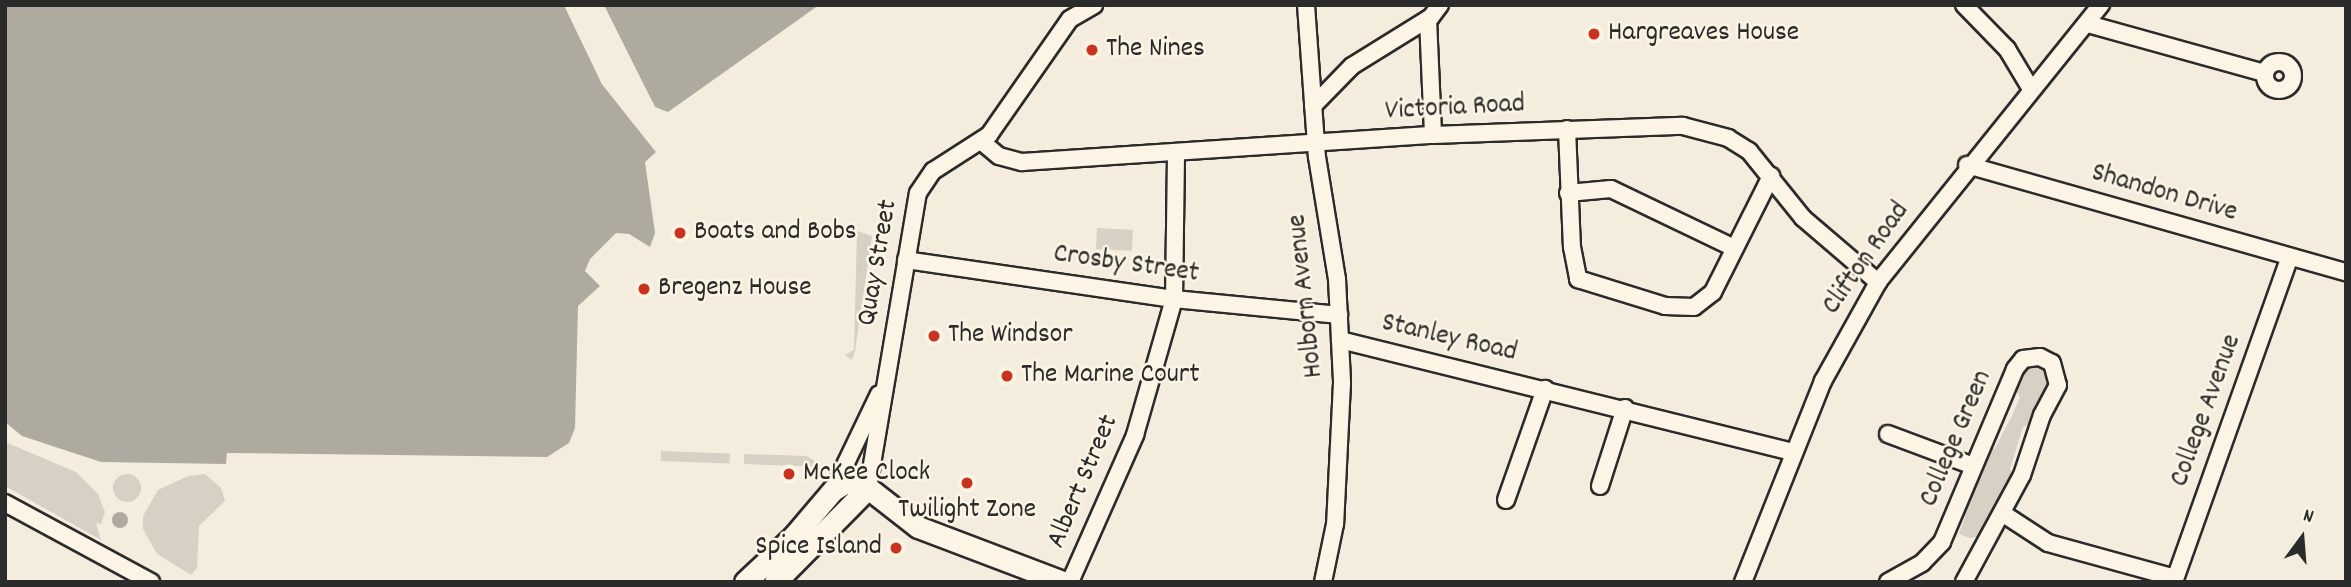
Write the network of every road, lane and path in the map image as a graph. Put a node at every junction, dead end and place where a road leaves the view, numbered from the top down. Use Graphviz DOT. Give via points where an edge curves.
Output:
graph roads {
  1 [pos="1306,5"];
  2 [pos="1440,5"];
  3 [pos="1964,5"];
  4 [pos="2101,5"];
  5 [pos="1091,6"];
  6 [pos="1428,19"];
  7 [pos="2088,24"];
  8 [pos="2265,73"];
  9 [pos="2031,89"];
  10 [pos="1313,106"];
  11 [pos="1567,130"];
  12 [pos="1433,135"];
  13 [pos="981,141"];
  14 [pos="1315,144"];
  15 [pos="1176,154"];
  16 [pos="1968,165"];
  17 [pos="1771,176"];
  18 [pos="1569,193"];
  19 [pos="1734,248"];
  20 [pos="2290,257"];
  21 [pos="906,260"];
  22 [pos="2346,272"];
  23 [pos="1878,282"];
  24 [pos="1174,299"];
  25 [pos="1339,315"];
  26 [pos="1340,341"];
  27 [pos="884,382"];
  28 [pos="1545,389"];
  29 [pos="1625,408"];
  30 [pos="1888,434"];
  31 [pos="1792,452"];
  32 [pos="1973,466"];
  33 [pos="1600,486"];
  34 [pos="868,488"];
  35 [pos="833,490"];
  36 [pos="1506,500"];
  37 [pos="5,503"];
  38 [pos="2002,513"];
  39 [pos="2174,580"];
  40 [pos="151,582"];
  41 [pos="746,582"];
  42 [pos="775,582"];
  43 [pos="1063,582"];
  44 [pos="1070,582"];
  45 [pos="1323,582"];
  46 [pos="1743,582"];
  47 [pos="1888,582"];
  48 [pos="1964,582"];
  1 -- 10 [label="street, Holborn Avenue"];
  2 -- 6 [label="street"];
  3 -- 9 [label="street" via="2007,49"];
  4 -- 7 [label="street, Clifton Road"];
  5 -- 13 [label="street, Quay Street" via="1070,19 997,126"];
  6 -- 10 [label="street" via="1352,66"];
  6 -- 12 [label="street"];
  7 -- 8 [label="street"];
  7 -- 9 [label="street, Clifton Road"];
  9 -- 16 [label="street, Clifton Road"];
  10 -- 14 [label="street, Holborn Avenue"];
  11 -- 12 [label="street, Victoria Road"];
  11 -- 17 [label="street, Victoria Road" via="1668,125 1706,131 1749,151"];
  11 -- 18 [label="street"];
  12 -- 14 [label="street, Victoria Road"];
  13 -- 15 [label="street, Victoria Road" via="999,156 1022,162"];
  13 -- 21 [label="street, Quay Street" via="947,160 924,183 915,204"];
  14 -- 15 [label="street, Victoria Road"];
  14 -- 25 [label="street, Holborn Avenue"];
  15 -- 24 [label="street, Albert Street"];
  16 -- 20 [label="street, Shandon Drive"];
  16 -- 23 [label="street, Clifton Road"];
  17 -- 19 [label="street"];
  17 -- 23 [label="street, Victoria Road" via="1803,218"];
  18 -- 19 [label="street" via="1611,190"];
  18 -- 19 [label="street" via="1575,272 1592,287 1665,306 1694,307 1713,292"];
  20 -- 22 [label="street, Shandon Drive"];
  20 -- 39 [label="street, College Avenue"];
  21 -- 24 [label="street, Crosby Street"];
  21 -- 27 [label="street, Quay Street"];
  23 -- 31 [label="street, Clifton Road" via="1846,335"];
  24 -- 25 [label="street, Crosby Street"];
  24 -- 44 [label="street, Albert Street" via="1135,435"];
  25 -- 26 [label="street, Holborn Avenue"];
  26 -- 28 [label="street, Stanley Road"];
  26 -- 45 [label="street, Holborn Avenue" via="1340,471"];
  27 -- 34 [label="street"];
  27 -- 35 [label="street"];
  28 -- 29 [label="street, Stanley Road"];
  28 -- 36 [label="street"];
  29 -- 31 [label="street, Stanley Road"];
  29 -- 33 [label="street"];
  30 -- 32 [label="street"];
  31 -- 46 [label="street, Clifton Road"];
  32 -- 38 [label="street, College Green" via="2015,369 2023,359 2040,357 2052,363 2058,385"];
  32 -- 47 [label="street, College Green" via="1942,542 1922,563"];
  34 -- 35 [label="main road" via="846,482"];
  34 -- 42 [label="main road"];
  34 -- 43 [label="main road" via="918,527"];
  35 -- 41 [label="main road"];
  37 -- 40 [label="street"];
  38 -- 39 [label="street" via="2048,543"];
  38 -- 48 [label="street, College Green"];
}
